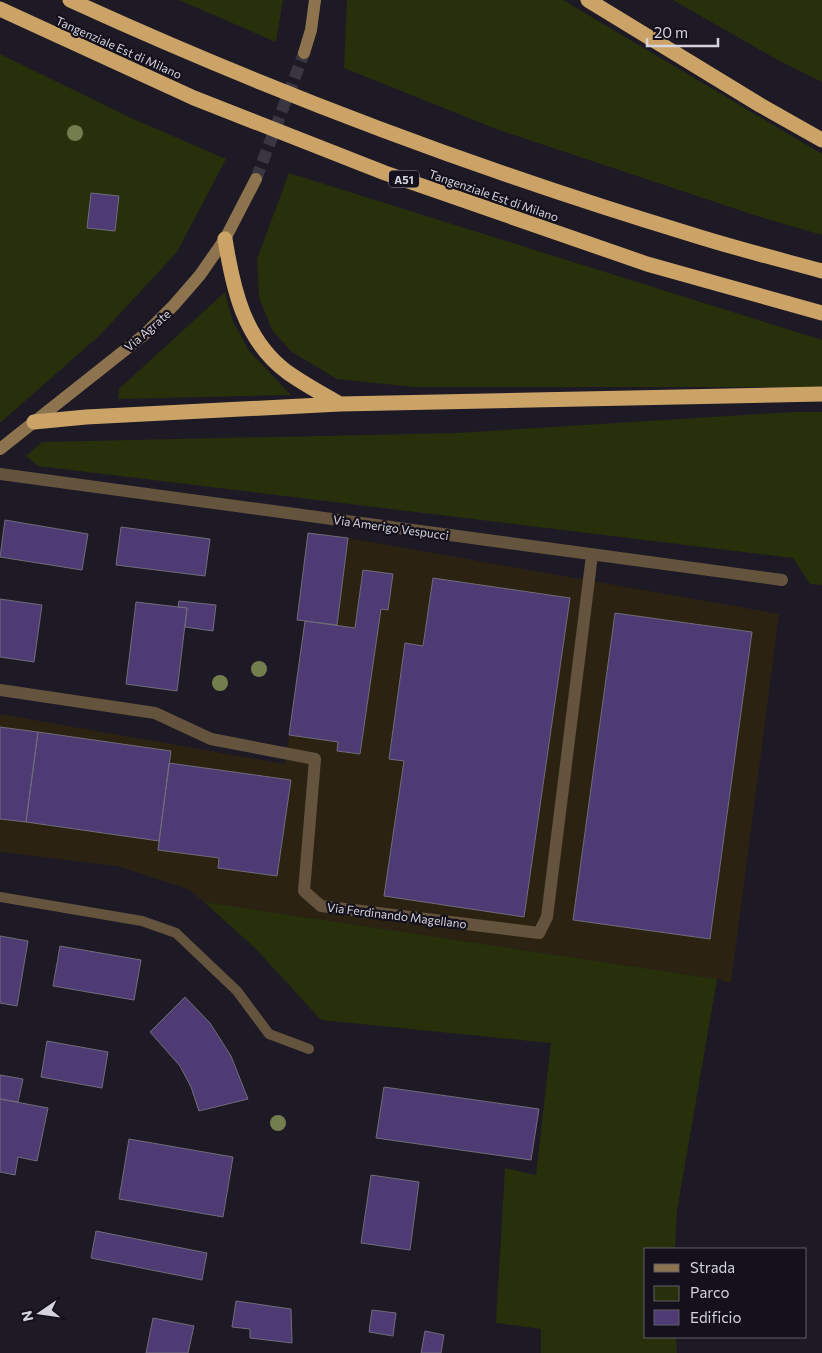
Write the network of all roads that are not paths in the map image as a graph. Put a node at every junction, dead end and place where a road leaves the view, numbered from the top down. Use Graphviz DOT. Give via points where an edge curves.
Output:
graph roads {
  1 [pos="70,0"];
  2 [pos="315,0"];
  3 [pos="323,0"];
  4 [pos="588,0"];
  5 [pos="0,10"];
  6 [pos="311,30"];
  7 [pos="304,53"];
  8 [pos="822,140"];
  9 [pos="256,179"];
  10 [pos="225,239"];
  11 [pos="822,271"];
  12 [pos="822,313"];
  13 [pos="822,394"];
  14 [pos="340,404"];
  15 [pos="34,422"];
  16 [pos="0,449"];
  17 [pos="0,474"];
  18 [pos="592,555"];
  19 [pos="782,580"];
  20 [pos="0,690"];
  21 [pos="0,897"];
  22 [pos="309,1049"];
  1 -- 11 [label="highway, Tangenziale Est di Milano" via="239,74 412,140 602,207"];
  2 -- 6 [label="street"];
  3 -- 6 [label="street"];
  4 -- 8 [label="highway"];
  5 -- 12 [label="highway, Tangenziale Est di Milano / A51" via="194,98 385,173 647,264"];
  6 -- 7 [label="street"];
  9 -- 10 [label="street, Via Agrate"];
  10 -- 14 [label="highway" via="238,302 258,342 287,372"];
  10 -- 15 [label="street, Via Agrate" via="200,275 156,324"];
  13 -- 14 [label="highway"];
  14 -- 15 [label="highway"];
  15 -- 16 [label="street, Via Agrate"];
  17 -- 18 [label="street, Via Amerigo Vespucci"];
  18 -- 19 [label="street, Via Amerigo Vespucci"];
  18 -- 20 [label="street, Via Ferdinando Magellano" via="547,917 539,933 321,906 304,891 315,759 211,739 155,713"];
  21 -- 22 [label="lane" via="142,921 176,934 238,991 269,1034"];
}
